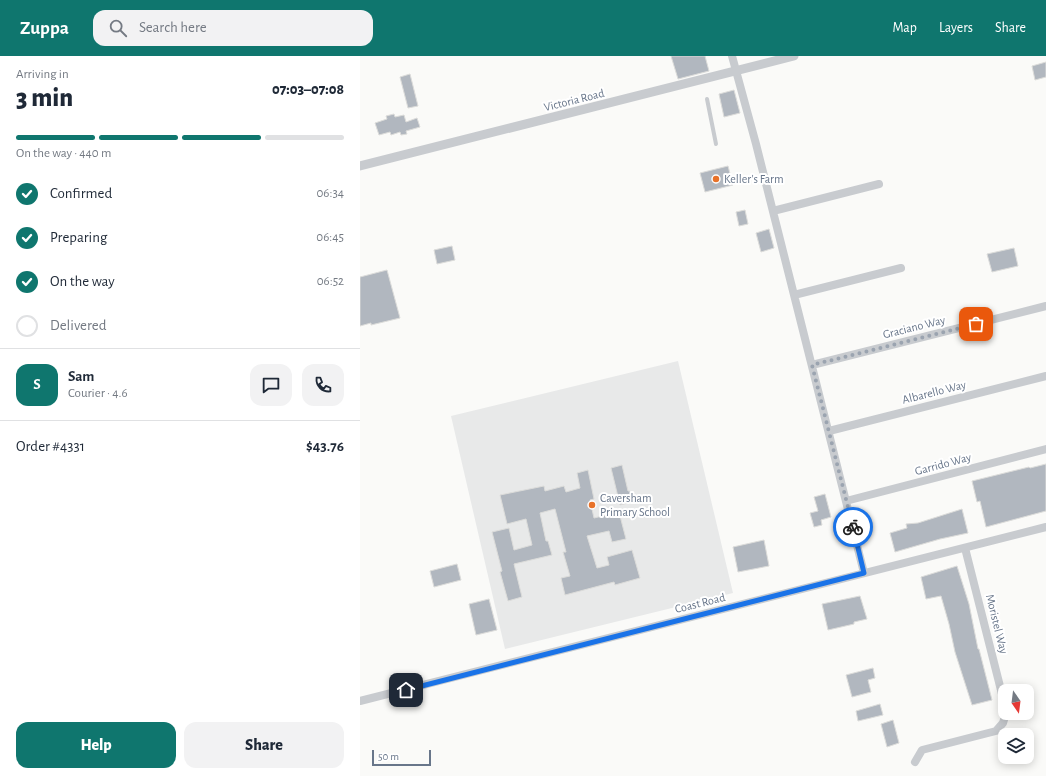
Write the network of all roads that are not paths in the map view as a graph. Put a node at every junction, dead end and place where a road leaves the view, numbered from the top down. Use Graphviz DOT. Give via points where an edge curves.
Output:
graph roads {
  1 [pos="732,56"];
  2 [pos="794,56"];
  3 [pos="736,71"];
  4 [pos="707,99"];
  5 [pos="716,144"];
  6 [pos="360,166"];
  7 [pos="879,184"];
  8 [pos="773,211"];
  9 [pos="901,268"];
  10 [pos="794,295"];
  11 [pos="1046,306"];
  12 [pos="812,365"];
  13 [pos="1046,376"];
  14 [pos="828,431"];
  15 [pos="1046,450"];
  16 [pos="846,501"];
  17 [pos="1046,527"];
  18 [pos="965,548"];
  19 [pos="864,573"];
  20 [pos="999,684"];
  21 [pos="360,701"];
  22 [pos="1004,720"];
  23 [pos="915,762"];
  1 -- 3 [label="street"];
  2 -- 3 [label="street, Victoria Road"];
  3 -- 6 [label="street, Victoria Road"];
  3 -- 8 [label="street"];
  4 -- 5 [label="lane"];
  7 -- 8 [label="street"];
  8 -- 10 [label="street"];
  9 -- 10 [label="street"];
  10 -- 12 [label="street"];
  11 -- 12 [label="street, Graciano Way"];
  12 -- 14 [label="street"];
  13 -- 14 [label="street, Albarello Way"];
  14 -- 16 [label="street"];
  15 -- 16 [label="street, Garrido Way"];
  16 -- 19 [label="street"];
  17 -- 18 [label="street, Coast Road"];
  18 -- 19 [label="street, Coast Road"];
  18 -- 20 [label="street, Moristel Way"];
  19 -- 21 [label="street, Coast Road"];
  22 -- 23 [label="street" via="996,731 922,750"];
}
